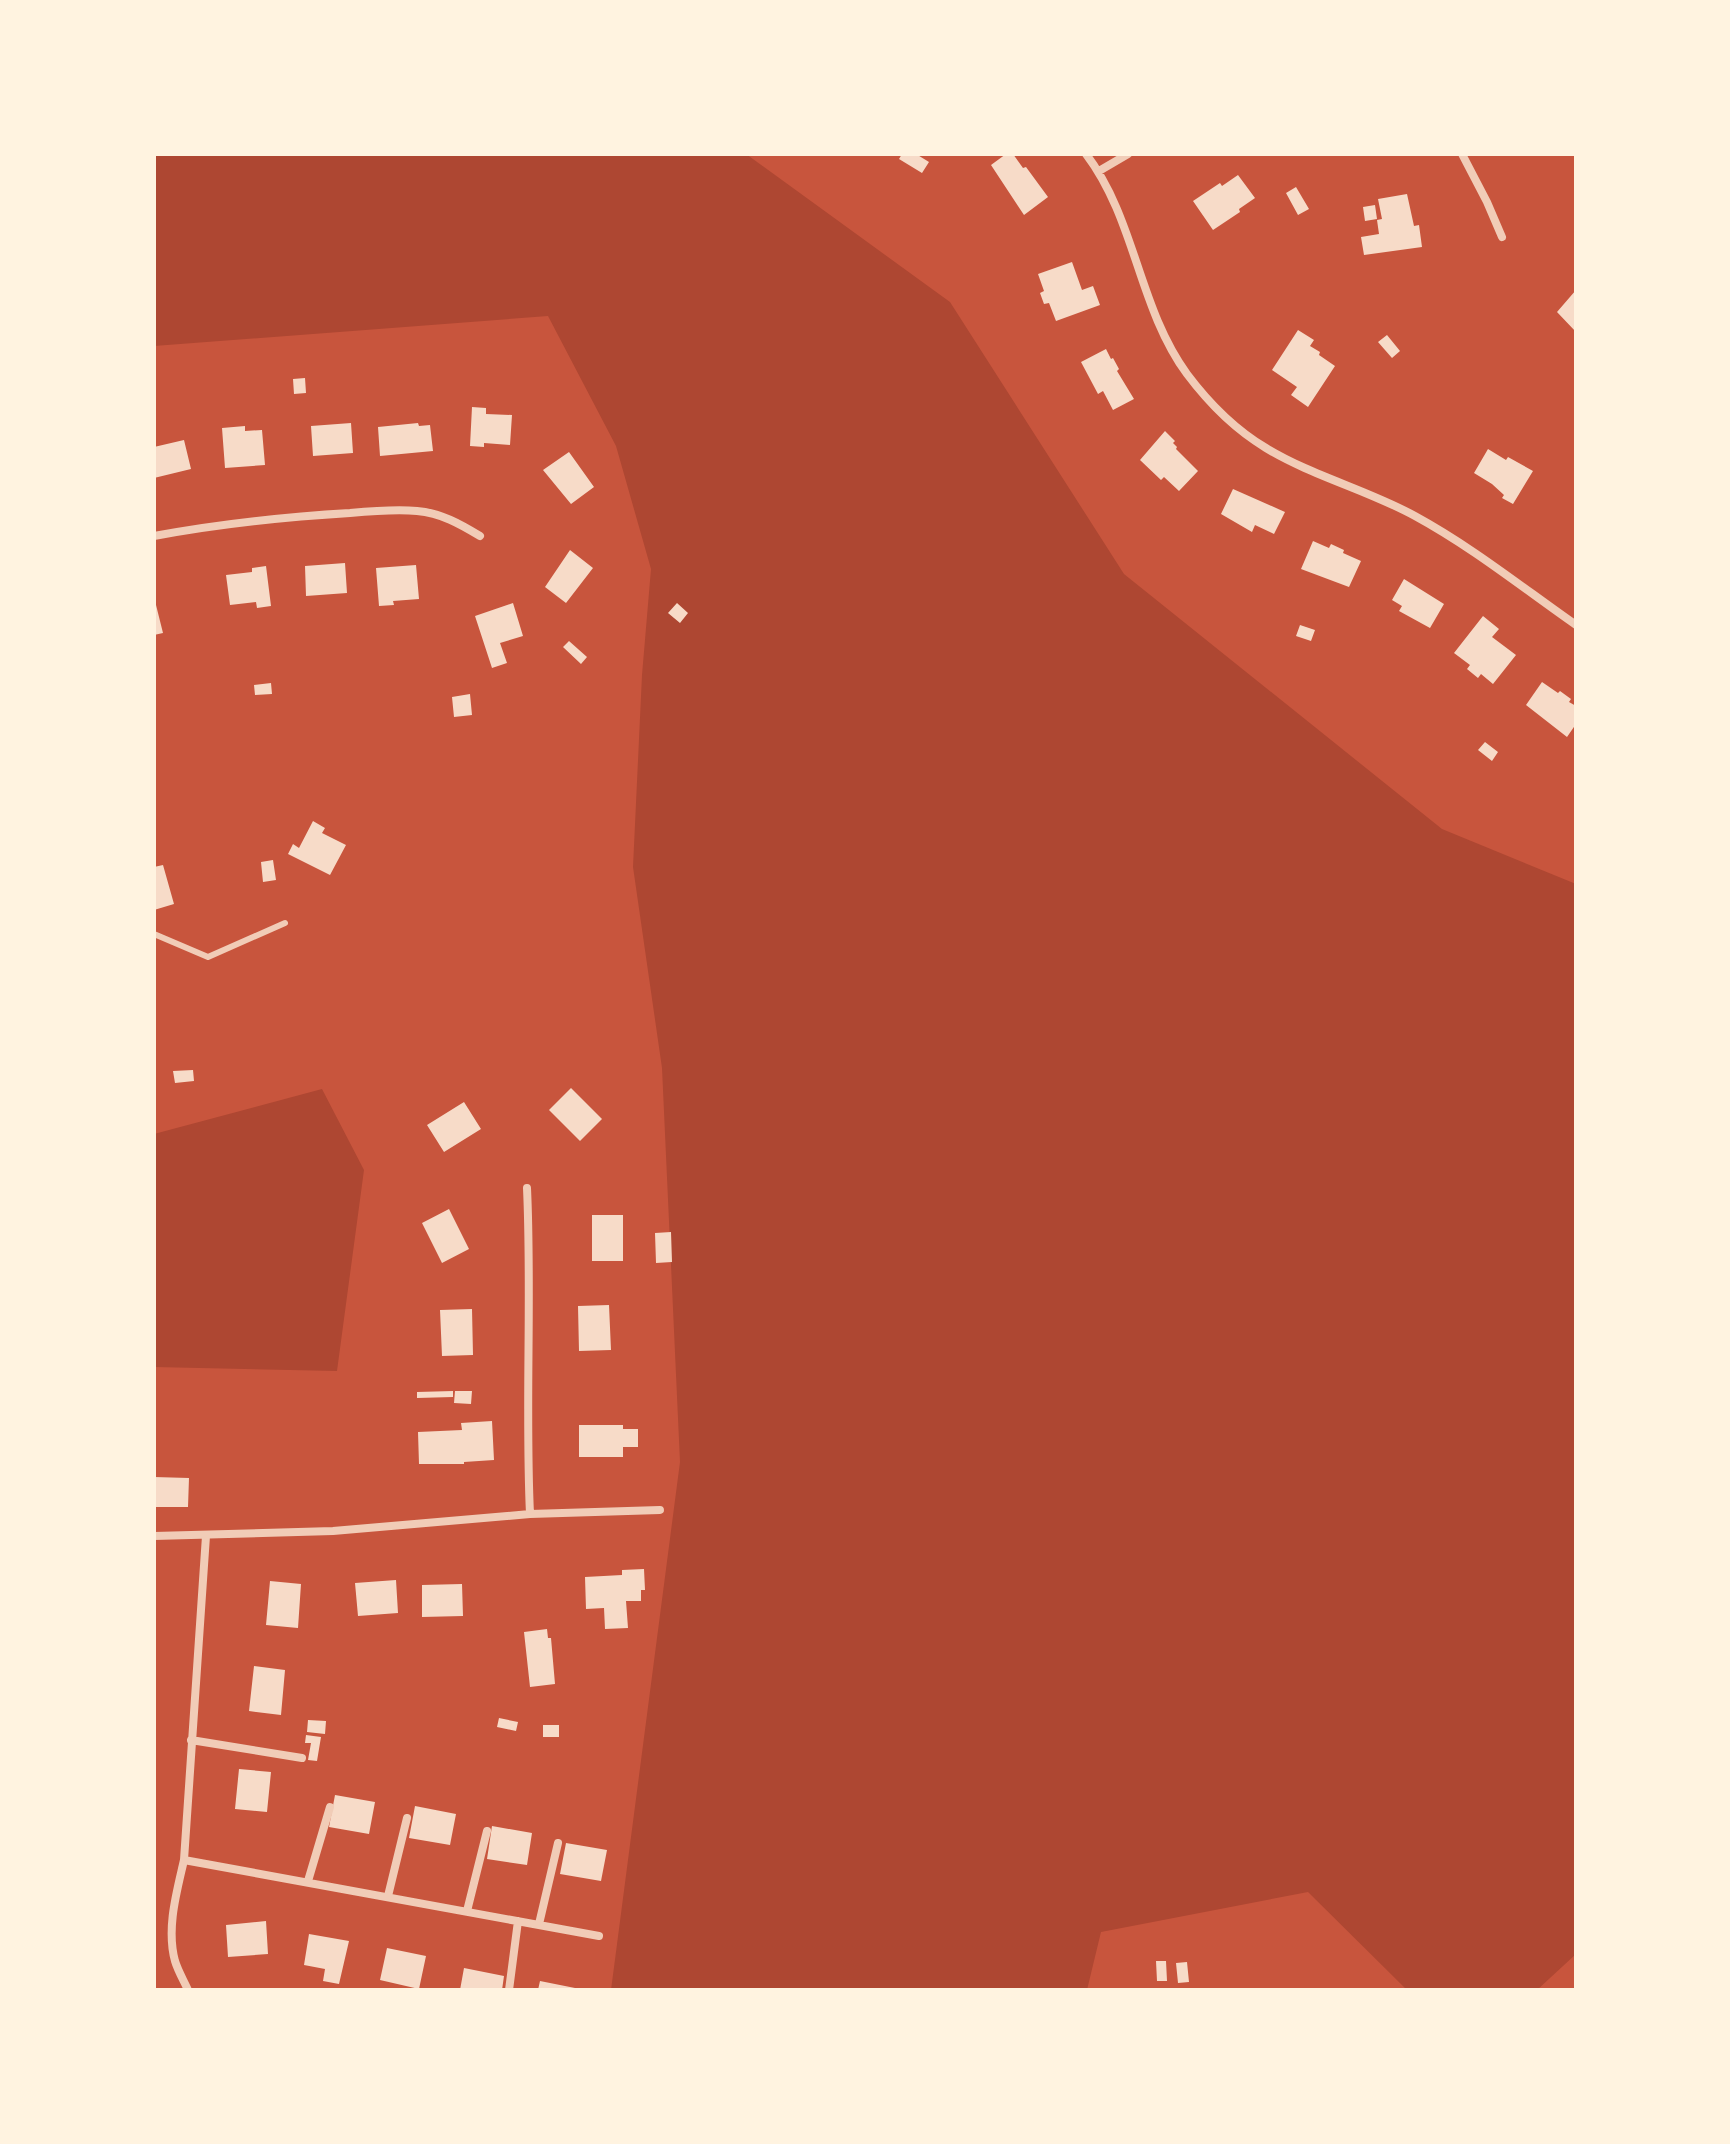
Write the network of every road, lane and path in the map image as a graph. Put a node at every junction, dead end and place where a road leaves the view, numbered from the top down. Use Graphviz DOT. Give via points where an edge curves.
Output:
graph roads {
  1 [pos="1086,154"];
  2 [pos="1128,154"];
  3 [pos="1462,154"];
  4 [pos="1099,171"];
  5 [pos="1502,237"];
  6 [pos="154,536"];
  7 [pos="480,536"];
  8 [pos="1576,625"];
  9 [pos="285,923"];
  10 [pos="154,934"];
  11 [pos="527,1188"];
  12 [pos="660,1510"];
  13 [pos="530,1514"];
  14 [pos="154,1536"];
  15 [pos="206,1536"];
  16 [pos="191,1740"];
  17 [pos="302,1758"];
  18 [pos="330,1807"];
  19 [pos="407,1818"];
  20 [pos="487,1831"];
  21 [pos="558,1843"];
  22 [pos="184,1860"];
  23 [pos="308,1881"];
  24 [pos="388,1896"];
  25 [pos="467,1911"];
  26 [pos="518,1921"];
  27 [pos="539,1924"];
  28 [pos="599,1936"];
  29 [pos="188,1990"];
  30 [pos="509,1990"];
  1 -- 4 [label="street"];
  2 -- 4 [label="street"];
  3 -- 5 [label="street"];
  4 -- 8 [label="street" via="1166,340 1216,408 1267,449 1418,517"];
  6 -- 7 [label="street" via="220,524 379,510 441,516"];
  9 -- 10 [label="lane" via="208,957"];
  11 -- 13 [label="street"];
  12 -- 13 [label="street"];
  13 -- 15 [label="street" via="361,1530"];
  14 -- 15 [label="street"];
  15 -- 16 [label="street"];
  16 -- 17 [label="street"];
  16 -- 22 [label="street"];
  18 -- 23 [label="street"];
  19 -- 24 [label="street"];
  20 -- 25 [label="street"];
  21 -- 27 [label="street"];
  22 -- 23 [label="street"];
  22 -- 29 [label="street" via="172,1938"];
  23 -- 24 [label="street"];
  24 -- 25 [label="street"];
  25 -- 26 [label="street"];
  26 -- 27 [label="street"];
  26 -- 30 [label="street"];
  27 -- 28 [label="street"];
}
